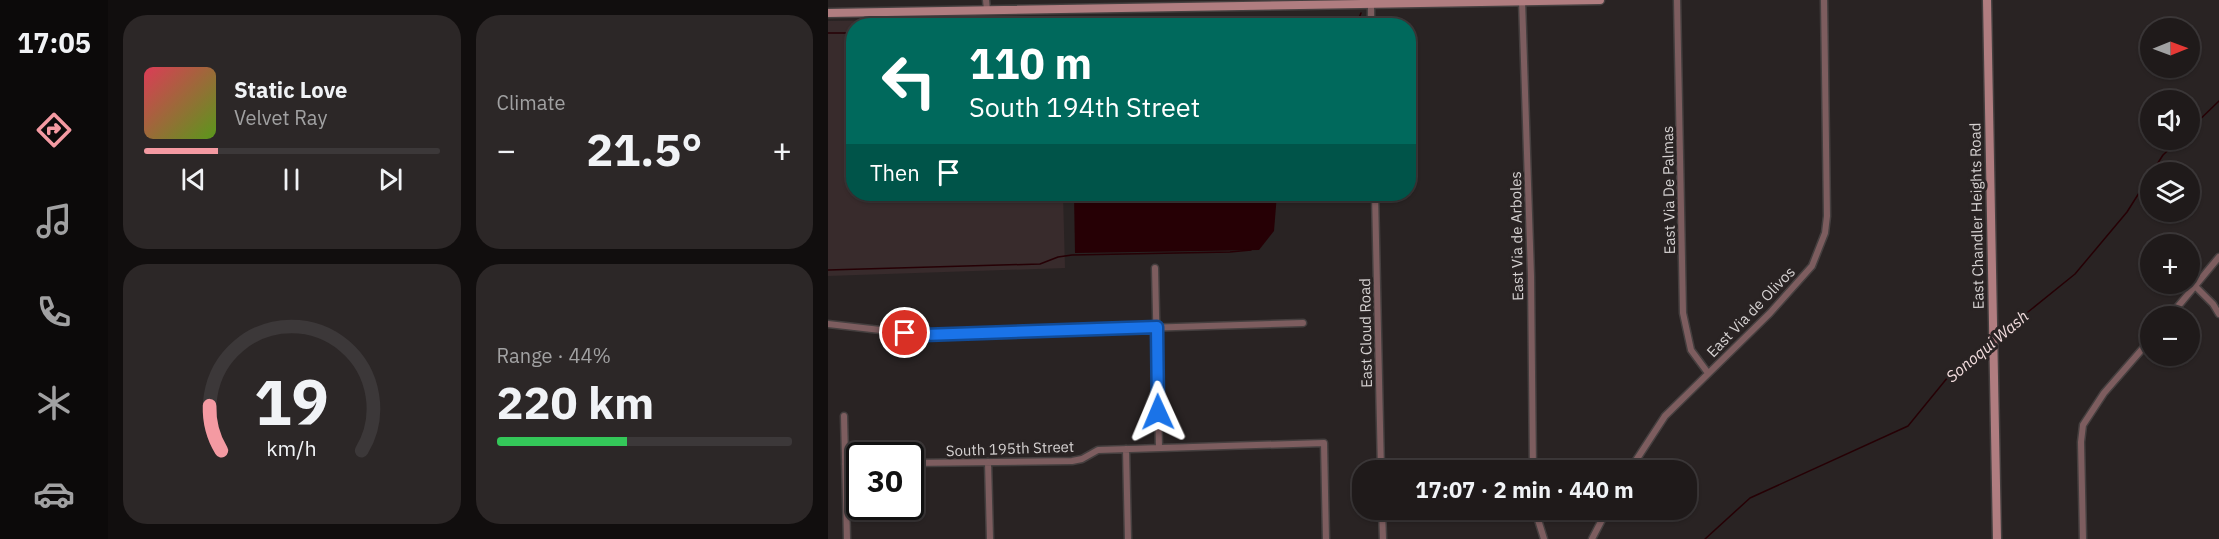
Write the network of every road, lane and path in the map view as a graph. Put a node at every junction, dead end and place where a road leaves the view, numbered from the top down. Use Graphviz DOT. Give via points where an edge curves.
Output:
graph roads {
  1 [pos="986,0"];
  2 [pos="1600,0"];
  3 [pos="1677,0"];
  4 [pos="1824,0"];
  5 [pos="1987,0"];
  6 [pos="1522,1"];
  7 [pos="1138,2"];
  8 [pos="1371,2"];
  9 [pos="987,10"];
  10 [pos="828,13"];
  11 [pos="1371,18"];
  12 [pos="1375,201"];
  13 [pos="2219,257"];
  14 [pos="1155,268"];
  15 [pos="2200,282"];
  16 [pos="2200,291"];
  17 [pos="2190,294"];
  18 [pos="2179,306"];
  19 [pos="2219,314"];
  20 [pos="1303,323"];
  21 [pos="828,324"];
  22 [pos="1157,327"];
  23 [pos="2140,352"];
  24 [pos="1708,373"];
  25 [pos="844,416"];
  26 [pos="1159,448"];
  27 [pos="1126,449"];
  28 [pos="1381,460"];
  29 [pos="1533,460"];
  30 [pos="1636,460"];
  31 [pos="988,462"];
  32 [pos="924,463"];
  33 [pos="845,464"];
  34 [pos="1382,520"];
  35 [pos="1538,520"];
  36 [pos="1602,520"];
  37 [pos="847,539"];
  38 [pos="990,539"];
  39 [pos="1128,539"];
  40 [pos="1326,539"];
  41 [pos="1383,539"];
  42 [pos="1544,539"];
  43 [pos="1592,539"];
  44 [pos="1997,539"];
  45 [pos="2084,539"];
  1 -- 9 [label="street"];
  2 -- 6 [label="main road"];
  3 -- 24 [label="street, East Via De Palmas" via="1683,313 1691,350"];
  4 -- 24 [label="street, East Via de Olivos" via="1825,233 1812,266"];
  5 -- 44 [label="main road, East Chandler Heights Road"];
  6 -- 8 [label="main road"];
  6 -- 29 [label="street, East Via de Arboles"];
  7 -- 8 [label="main road"];
  7 -- 9 [label="main road"];
  8 -- 11 [label="street"];
  9 -- 10 [label="main road"];
  12 -- 28 [label="street, East Cloud Road"];
  13 -- 15 [label="street"];
  14 -- 22 [label="street"];
  16 -- 19 [label="street"];
  17 -- 18 [label="street"];
  20 -- 22 [label="street"];
  21 -- 22 [label="street" via="924,335"];
  22 -- 26 [label="street"];
  23 -- 45 [label="street" via="2104,393 2083,425"];
  24 -- 30 [label="street, East Via de Olivos" via="1665,416"];
  25 -- 33 [label="street"];
  26 -- 27 [label="street, South 195th Street"];
  26 -- 40 [label="street, South 195th Street" via="1324,443"];
  27 -- 31 [label="street, South 195th Street" via="1098,450 1077,461"];
  27 -- 39 [label="street"];
  31 -- 32 [label="street, South 195th Street"];
  31 -- 38 [label="street"];
  33 -- 37 [label="street"];
  34 -- 41 [label="street"];
  35 -- 42 [label="street"];
  36 -- 43 [label="street"];
}
